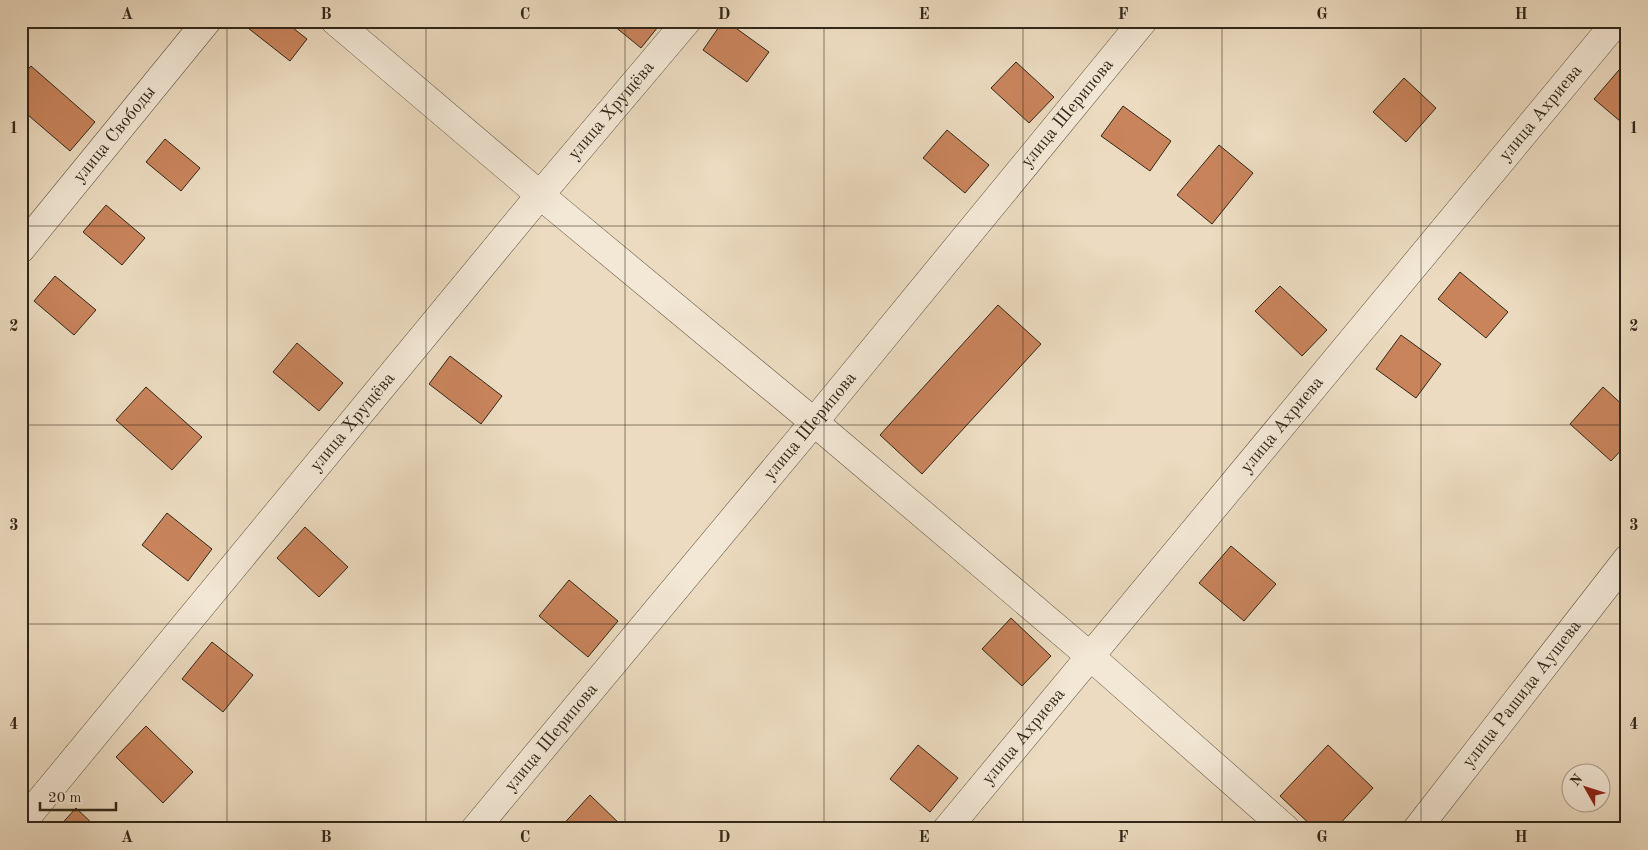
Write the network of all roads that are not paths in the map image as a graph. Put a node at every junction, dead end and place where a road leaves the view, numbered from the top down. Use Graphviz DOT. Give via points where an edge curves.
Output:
graph roads {
  1 [pos="207,21"];
  2 [pos="335,21"];
  3 [pos="687,21"];
  4 [pos="1143,21"];
  5 [pos="1616,21"];
  6 [pos="540,195"];
  7 [pos="21,249"];
  8 [pos="814,422"];
  9 [pos="1627,559"];
  10 [pos="1091,657"];
  11 [pos="21,824"];
  12 [pos="475,829"];
  13 [pos="948,829"];
  14 [pos="1286,829"];
  15 [pos="1417,829"];
  1 -- 7 [label="street, улица Свободы"];
  2 -- 6 [label="street"];
  3 -- 6 [label="street, улица Хрущёва"];
  4 -- 8 [label="street, улица Шерипова"];
  5 -- 10 [label="street, улица Ахриева"];
  6 -- 8 [label="street"];
  6 -- 11 [label="street, улица Хрущёва"];
  8 -- 10 [label="street"];
  8 -- 12 [label="street, улица Шерипова"];
  9 -- 15 [label="street, улица Рашида Аушева"];
  10 -- 13 [label="street, улица Ахриева"];
  10 -- 14 [label="street"];
}
